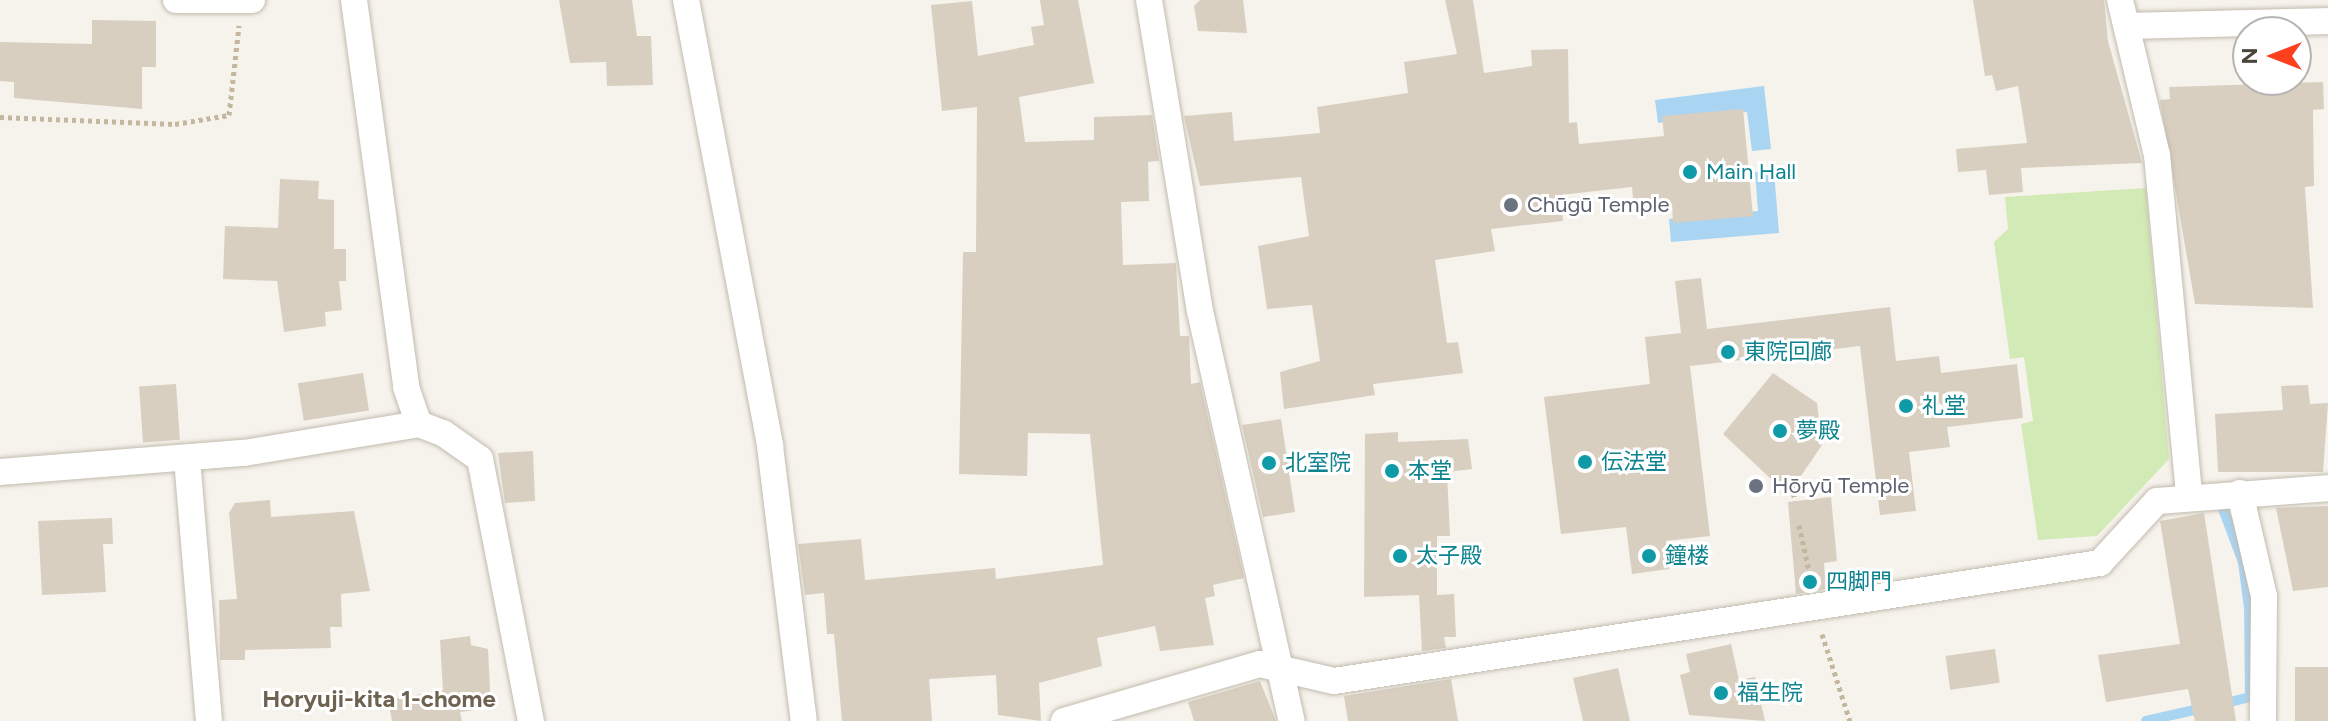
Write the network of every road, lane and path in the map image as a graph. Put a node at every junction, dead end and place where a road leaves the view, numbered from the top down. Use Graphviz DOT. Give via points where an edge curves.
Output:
graph roads {
  1 [pos="176,0"];
  2 [pos="354,0"];
  3 [pos="686,0"];
  4 [pos="1149,0"];
  5 [pos="2120,0"];
  6 [pos="246,1"];
  7 [pos="2328,21"];
  8 [pos="2129,26"];
  9 [pos="0,117"];
  10 [pos="419,424"];
  11 [pos="187,459"];
  12 [pos="0,472"];
  13 [pos="1791,477"];
  14 [pos="2328,488"];
  15 [pos="2189,496"];
  16 [pos="2242,499"];
  17 [pos="1795,501"];
  18 [pos="1799,525"];
  19 [pos="1809,571"];
  20 [pos="1813,606"];
  21 [pos="1274,668"];
  22 [pos="209,721"];
  23 [pos="531,721"];
  24 [pos="804,721"];
  25 [pos="1064,721"];
  26 [pos="1292,721"];
  27 [pos="1850,721"];
  28 [pos="2263,721"];
  1 -- 6 [label="street"];
  2 -- 10 [label="street" via="406,387"];
  3 -- 24 [label="street" via="770,446"];
  4 -- 21 [label="street" via="1180,209"];
  5 -- 8 [label="street"];
  6 -- 9 [label="path" via="229,115 175,124"];
  7 -- 8 [label="street"];
  8 -- 15 [label="street" via="2157,155"];
  10 -- 11 [label="street"];
  10 -- 23 [label="street" via="480,459"];
  11 -- 12 [label="street"];
  11 -- 22 [label="street"];
  13 -- 17 [label="path"];
  14 -- 16 [label="street"];
  15 -- 16 [label="street"];
  15 -- 20 [label="street" via="2157,501 2100,563"];
  16 -- 28 [label="street" via="2264,596"];
  18 -- 19 [label="path"];
  20 -- 21 [label="street" via="1334,681"];
  20 -- 27 [label="path"];
  21 -- 25 [label="street" via="1260,664"];
  21 -- 26 [label="street"];
}
